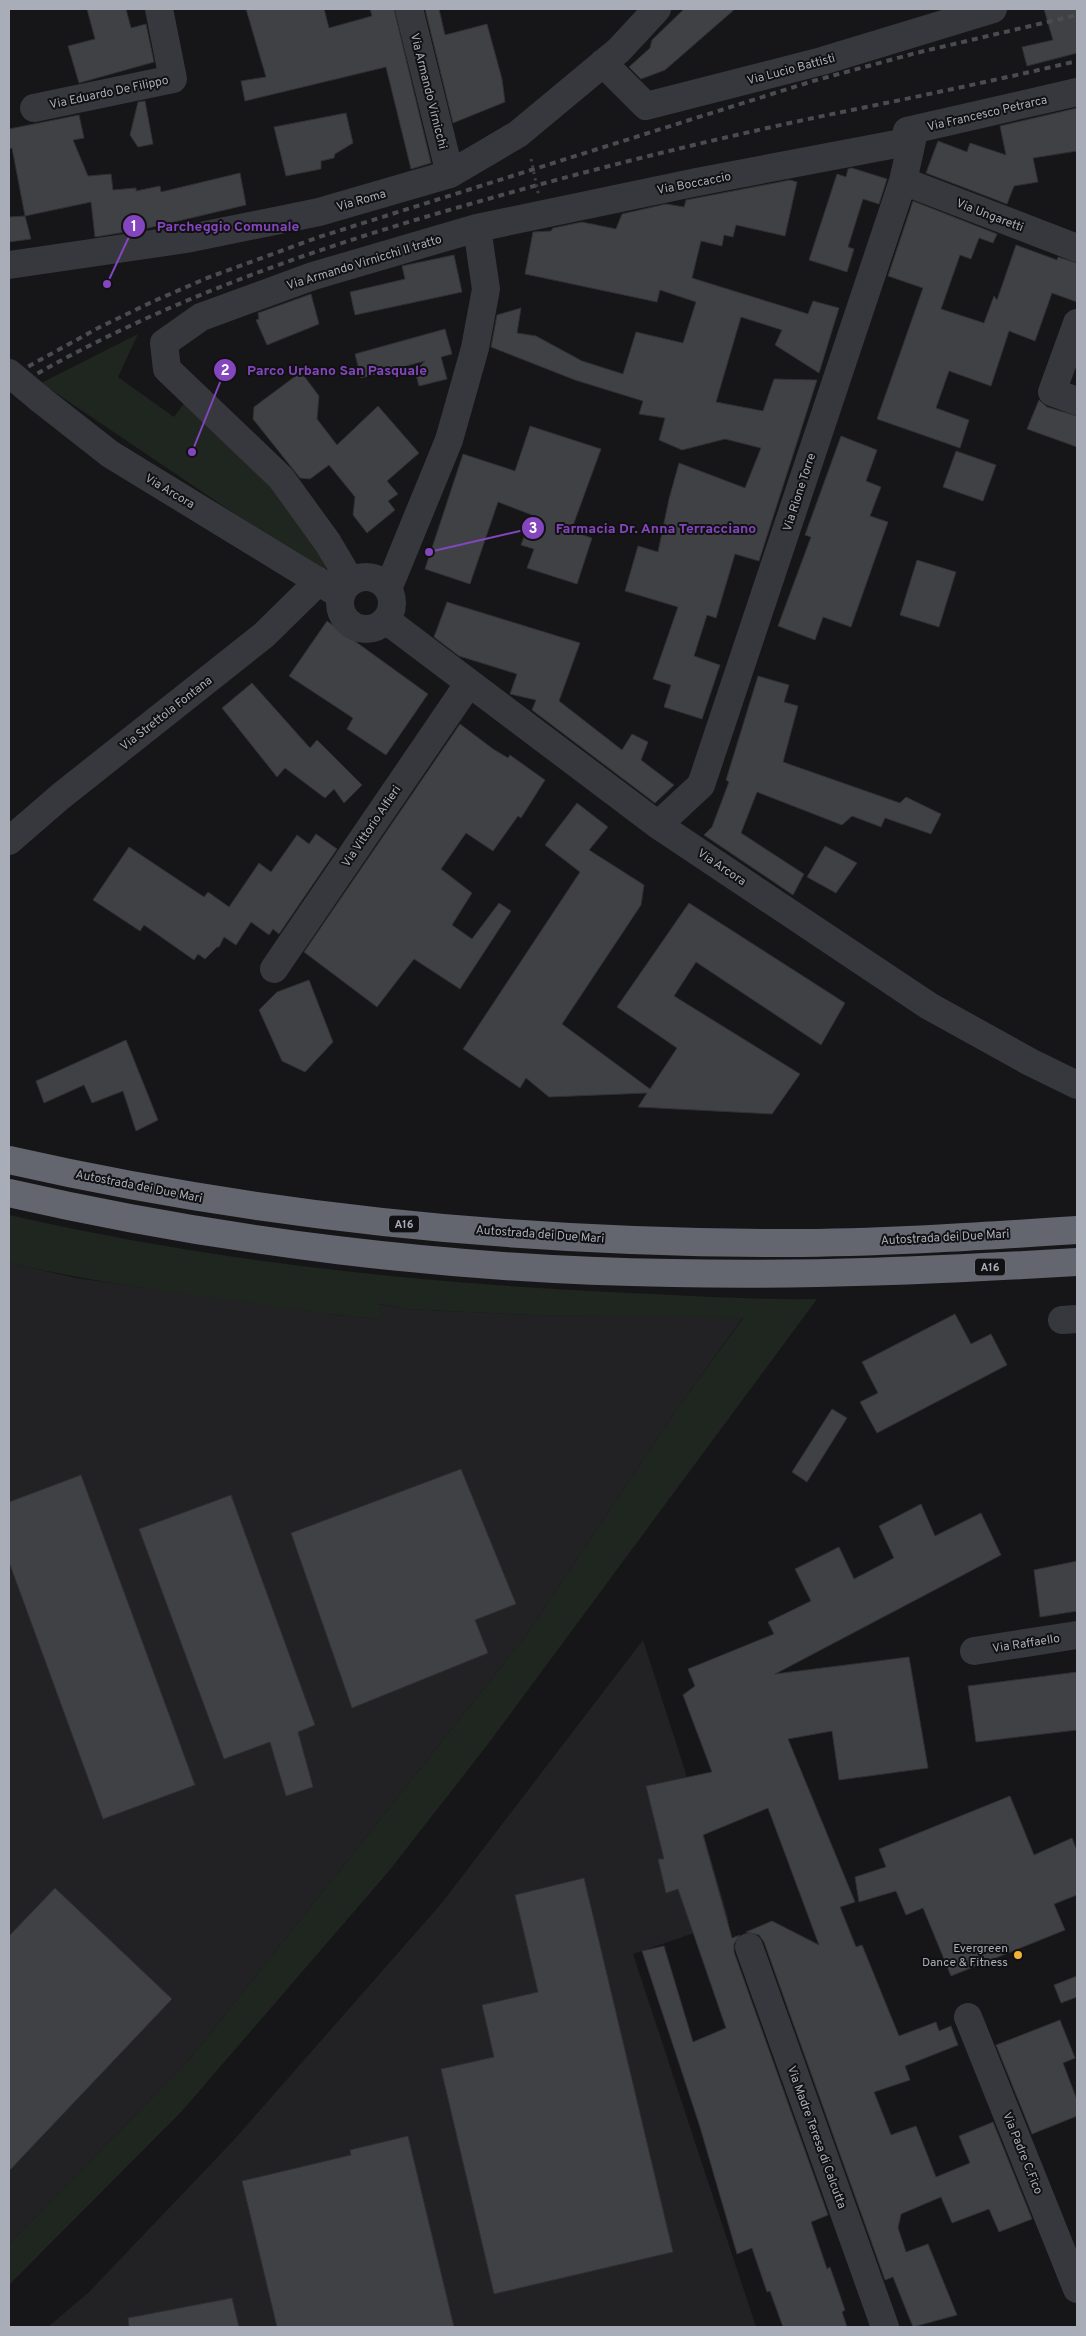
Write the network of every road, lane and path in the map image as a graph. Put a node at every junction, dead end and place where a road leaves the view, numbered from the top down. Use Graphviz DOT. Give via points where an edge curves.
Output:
graph roads {
  1 [pos="159,9"];
  2 [pos="409,9"];
  3 [pos="657,9"];
  4 [pos="993,9"];
  5 [pos="603,63"];
  6 [pos="1077,92"];
  7 [pos="34,108"];
  8 [pos="912,141"];
  9 [pos="531,159"];
  10 [pos="450,174"];
  11 [pos="903,181"];
  12 [pos="539,198"];
  13 [pos="477,228"];
  14 [pos="1077,248"];
  15 [pos="9,266"];
  16 [pos="1077,323"];
  17 [pos="9,373"];
  18 [pos="1077,401"];
  19 [pos="337,586"];
  20 [pos="388,589"];
  21 [pos="386,620"];
  22 [pos="469,683"];
  23 [pos="658,825"];
  24 [pos="9,841"];
  25 [pos="274,969"];
  26 [pos="1077,1084"];
  27 [pos="9,1160"];
  28 [pos="9,1192"];
  29 [pos="1077,1230"];
  30 [pos="1077,1262"];
  31 [pos="1077,1635"];
  32 [pos="974,1651"];
  33 [pos="749,1947"];
  34 [pos="968,2017"];
  35 [pos="1077,2289"];
  36 [pos="886,2327"];
  1 -- 7 [label="street, Via Eduardo De Filippo" via="173,79"];
  2 -- 10 [label="street, Via Armando Virnicchi"];
  3 -- 5 [label="street, Via Roma"];
  4 -- 5 [label="street, Via Lucio Battisti" via="822,61 646,106"];
  5 -- 10 [label="street, Via Roma" via="518,134"];
  6 -- 8 [label="street, Via Francesco Petrarca" via="908,131"];
  8 -- 11 [label="street, Via Rione Torre"];
  8 -- 13 [label="street, Via Boccaccio"];
  9 -- 12 [label="path, bridge"];
  10 -- 15 [label="street, Via Roma" via="319,212 186,239"];
  11 -- 14 [label="street, Via Ungaretti"];
  11 -- 23 [label="street, Via Rione Torre" via="701,785"];
  13 -- 19 [label="street, Via Armando Virnicchi II tratto" via="313,276 201,318 164,343 166,369 281,478 328,543"];
  13 -- 20 [label="street" via="486,289 475,348 449,440"];
  16 -- 18 [label="street" via="1052,392"];
  17 -- 19 [label="street, Via Arcora, bridge" via="110,454"];
  19 -- 20 [label="street" via="367,577"];
  19 -- 21 [label="street" via="342,612 353,625 370,628"];
  19 -- 24 [label="street, Via Strettola Fontana" via="264,635"];
  20 -- 21 [label="street" via="392,605"];
  21 -- 22 [label="street, Via Arcora"];
  22 -- 23 [label="street, Via Arcora"];
  22 -- 25 [label="street, Via Vittorio Alfieri"];
  23 -- 26 [label="street, Via Arcora" via="929,1006"];
  27 -- 29 [label="highway, Autostrada dei Due Mari / A16" via="164,1192 291,1211 416,1226 553,1236 803,1243"];
  28 -- 30 [label="highway, A16" via="157,1222 412,1257 670,1273 783,1274"];
  31 -- 32 [label="street, Via Raffaello"];
  33 -- 36 [label="street, Via Madre Teresa di Calcutta"];
  34 -- 35 [label="street, Via Padre C.Fico"];
}
